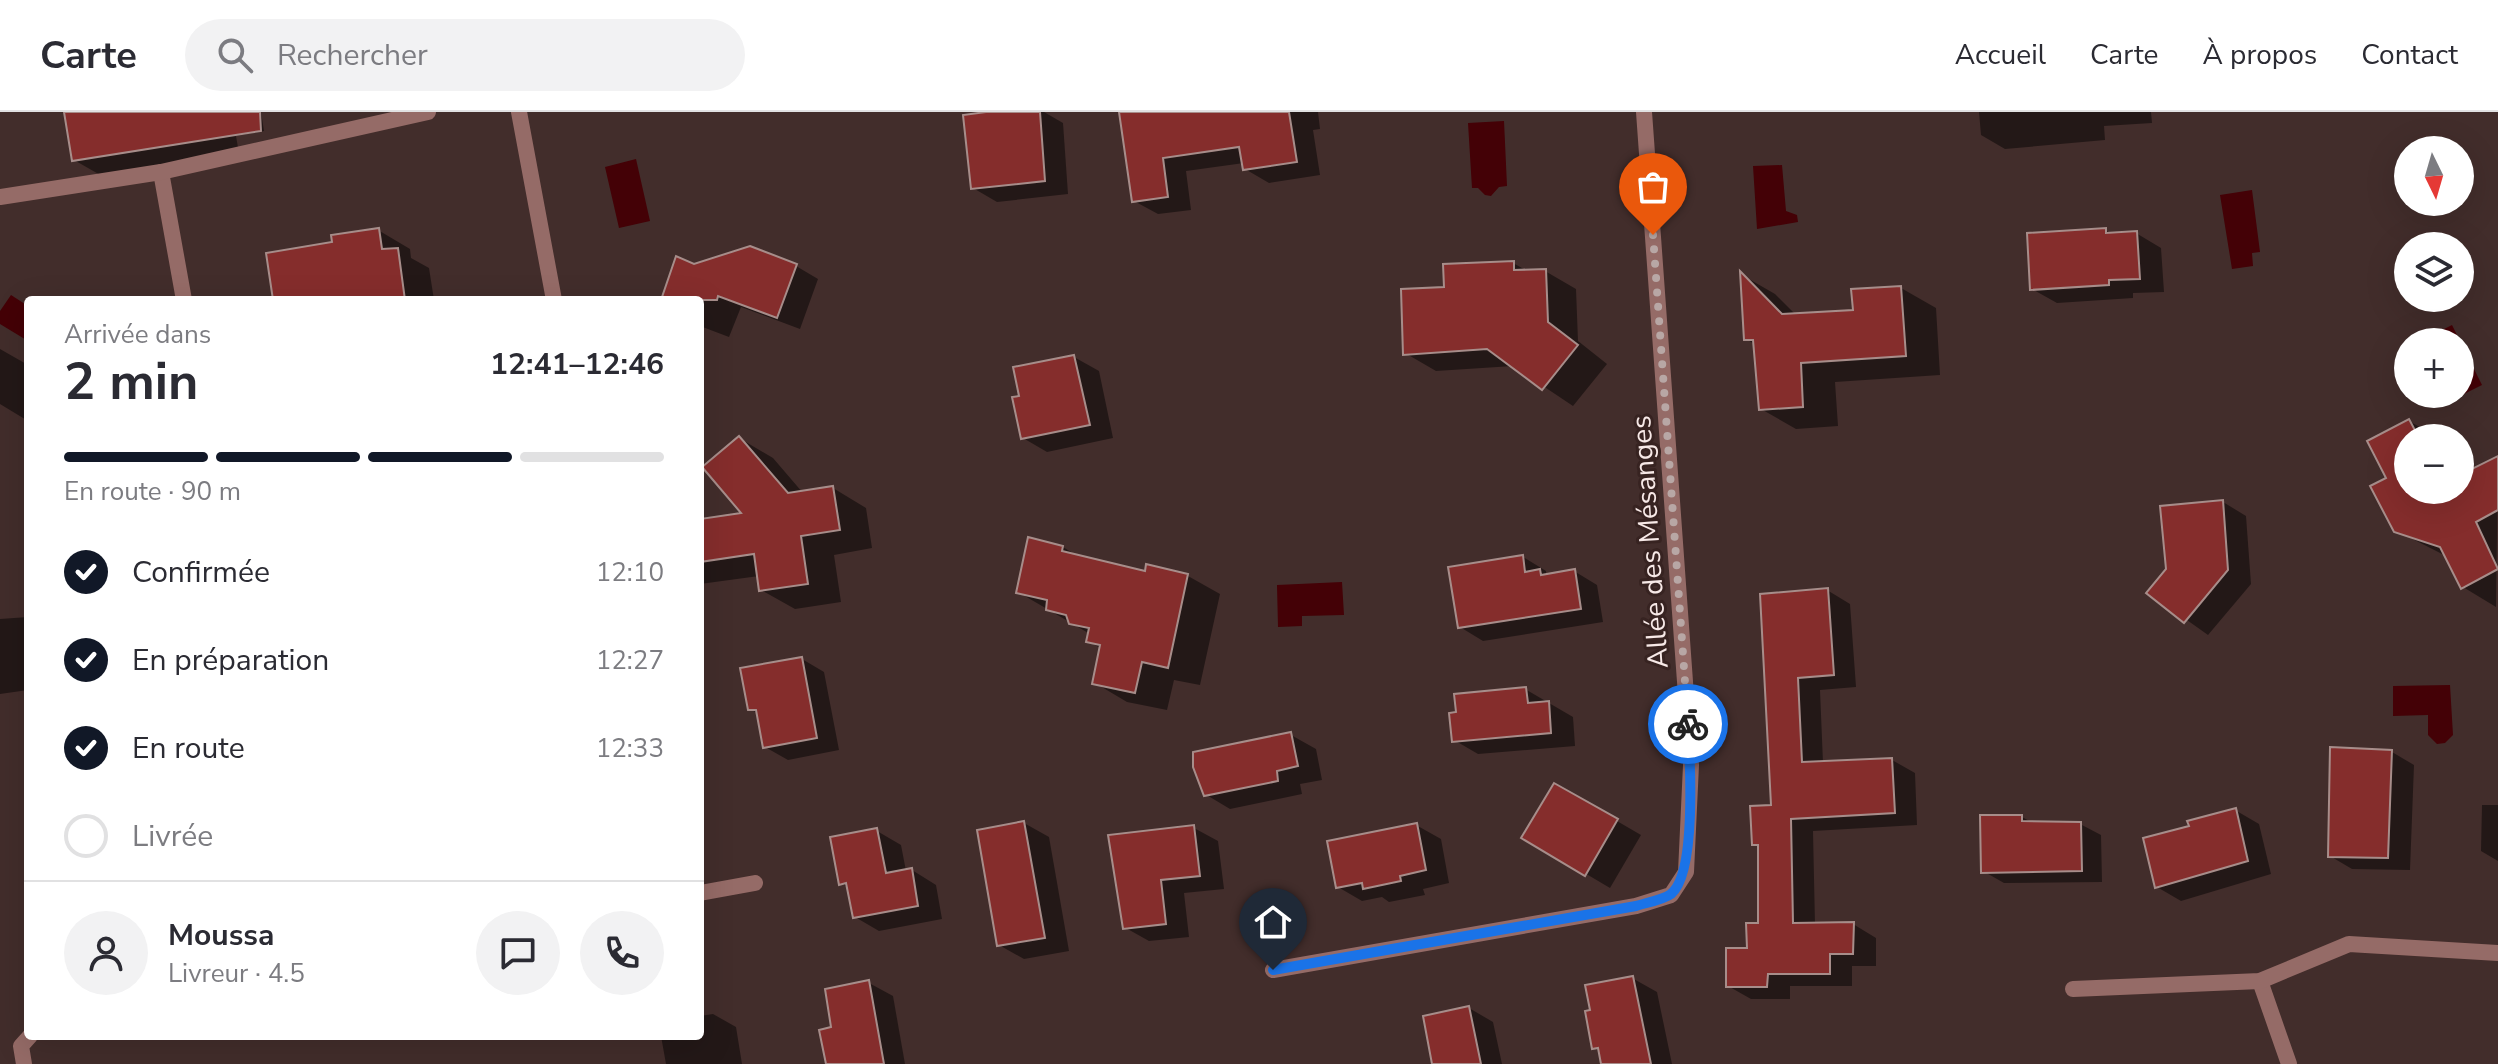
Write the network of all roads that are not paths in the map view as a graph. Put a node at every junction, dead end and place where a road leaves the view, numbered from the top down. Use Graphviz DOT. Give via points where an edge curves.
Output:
graph roads {
  1 [pos="428,112"];
  2 [pos="519,112"];
  3 [pos="1644,112"];
  4 [pos="161,172"];
  5 [pos="0,197"];
  6 [pos="183,296"];
  7 [pos="553,296"];
  8 [pos="755,883"];
  9 [pos="704,892"];
  10 [pos="2498,953"];
  11 [pos="1273,970"];
  12 [pos="2260,981"];
  13 [pos="2073,989"];
  14 [pos="26,1040"];
  15 [pos="24,1064"];
  16 [pos="2289,1064"];
  1 -- 4 [label="street"];
  2 -- 7 [label="street"];
  3 -- 11 [label="street, Allée des Mésanges" via="1691,765 1686,872 1671,895 1636,906"];
  4 -- 5 [label="street"];
  4 -- 6 [label="street"];
  8 -- 9 [label="street"];
  10 -- 12 [label="street" via="2349,944"];
  12 -- 13 [label="street"];
  12 -- 16 [label="street"];
  14 -- 15 [label="street" via="21,1046"];
}
